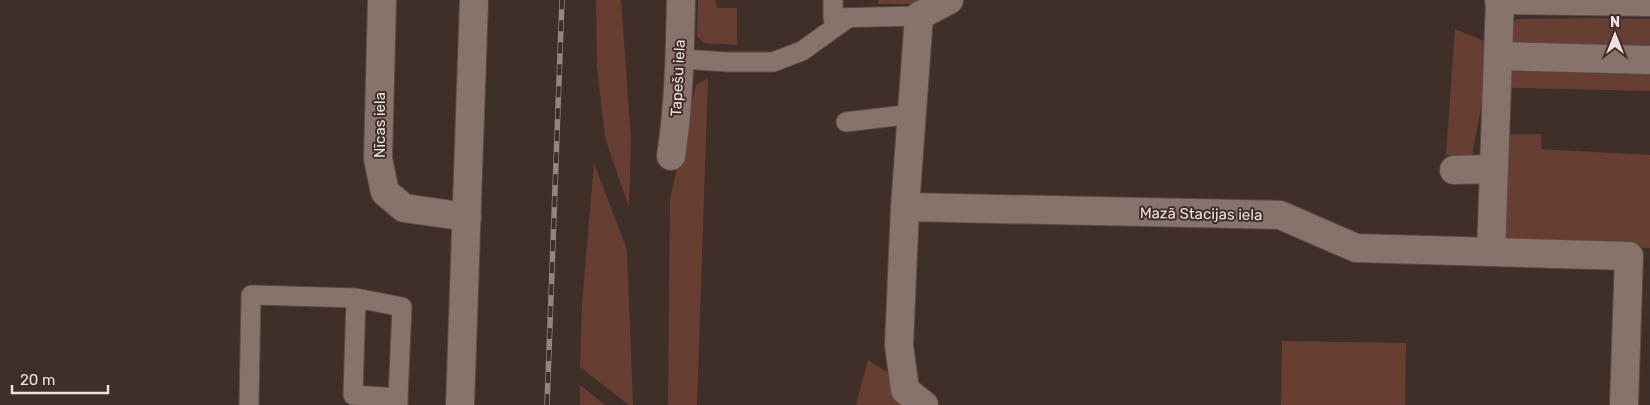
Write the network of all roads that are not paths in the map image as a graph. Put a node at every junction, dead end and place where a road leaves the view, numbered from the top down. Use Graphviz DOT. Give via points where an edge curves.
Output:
graph roads {
  1 [pos="382,0"];
  2 [pos="474,0"];
  3 [pos="682,0"];
  4 [pos="833,0"];
  5 [pos="949,0"];
  6 [pos="1499,0"];
  7 [pos="1650,2"];
  8 [pos="919,16"];
  9 [pos="848,18"];
  10 [pos="1498,56"];
  11 [pos="681,59"];
  12 [pos="1650,60"];
  13 [pos="912,114"];
  14 [pos="846,122"];
  15 [pos="671,156"];
  16 [pos="1494,169"];
  17 [pos="1454,170"];
  18 [pos="905,207"];
  19 [pos="467,217"];
  20 [pos="1491,252"];
  21 [pos="356,298"];
  22 [pos="398,402"];
  23 [pos="249,405"];
  24 [pos="460,405"];
  25 [pos="924,405"];
  26 [pos="1624,405"];
  1 -- 19 [label="street, Nīcas iela" via="378,159 385,192 404,208"];
  2 -- 19 [label="street"];
  3 -- 11 [label="street, Tapešu iela"];
  4 -- 9 [label="lane" via="833,18"];
  5 -- 8 [label="street"];
  6 -- 7 [label="street"];
  6 -- 10 [label="street"];
  8 -- 9 [label="lane"];
  8 -- 13 [label="street"];
  9 -- 11 [label="lane" via="802,51 772,62"];
  10 -- 12 [label="street"];
  10 -- 16 [label="street"];
  11 -- 15 [label="street, Tapešu iela"];
  13 -- 14 [label="lane"];
  13 -- 18 [label="street"];
  16 -- 17 [label="street"];
  16 -- 20 [label="street"];
  18 -- 20 [label="street, Mazā Stacijas iela" via="1280,215 1356,248"];
  18 -- 25 [label="street" via="900,345 905,390"];
  19 -- 24 [label="street"];
  20 -- 26 [label="street, Mazā Stacijas iela" via="1629,256"];
  21 -- 22 [label="lane" via="402,307"];
  21 -- 22 [label="lane" via="353,395"];
  21 -- 23 [label="lane" via="251,295"];
}
